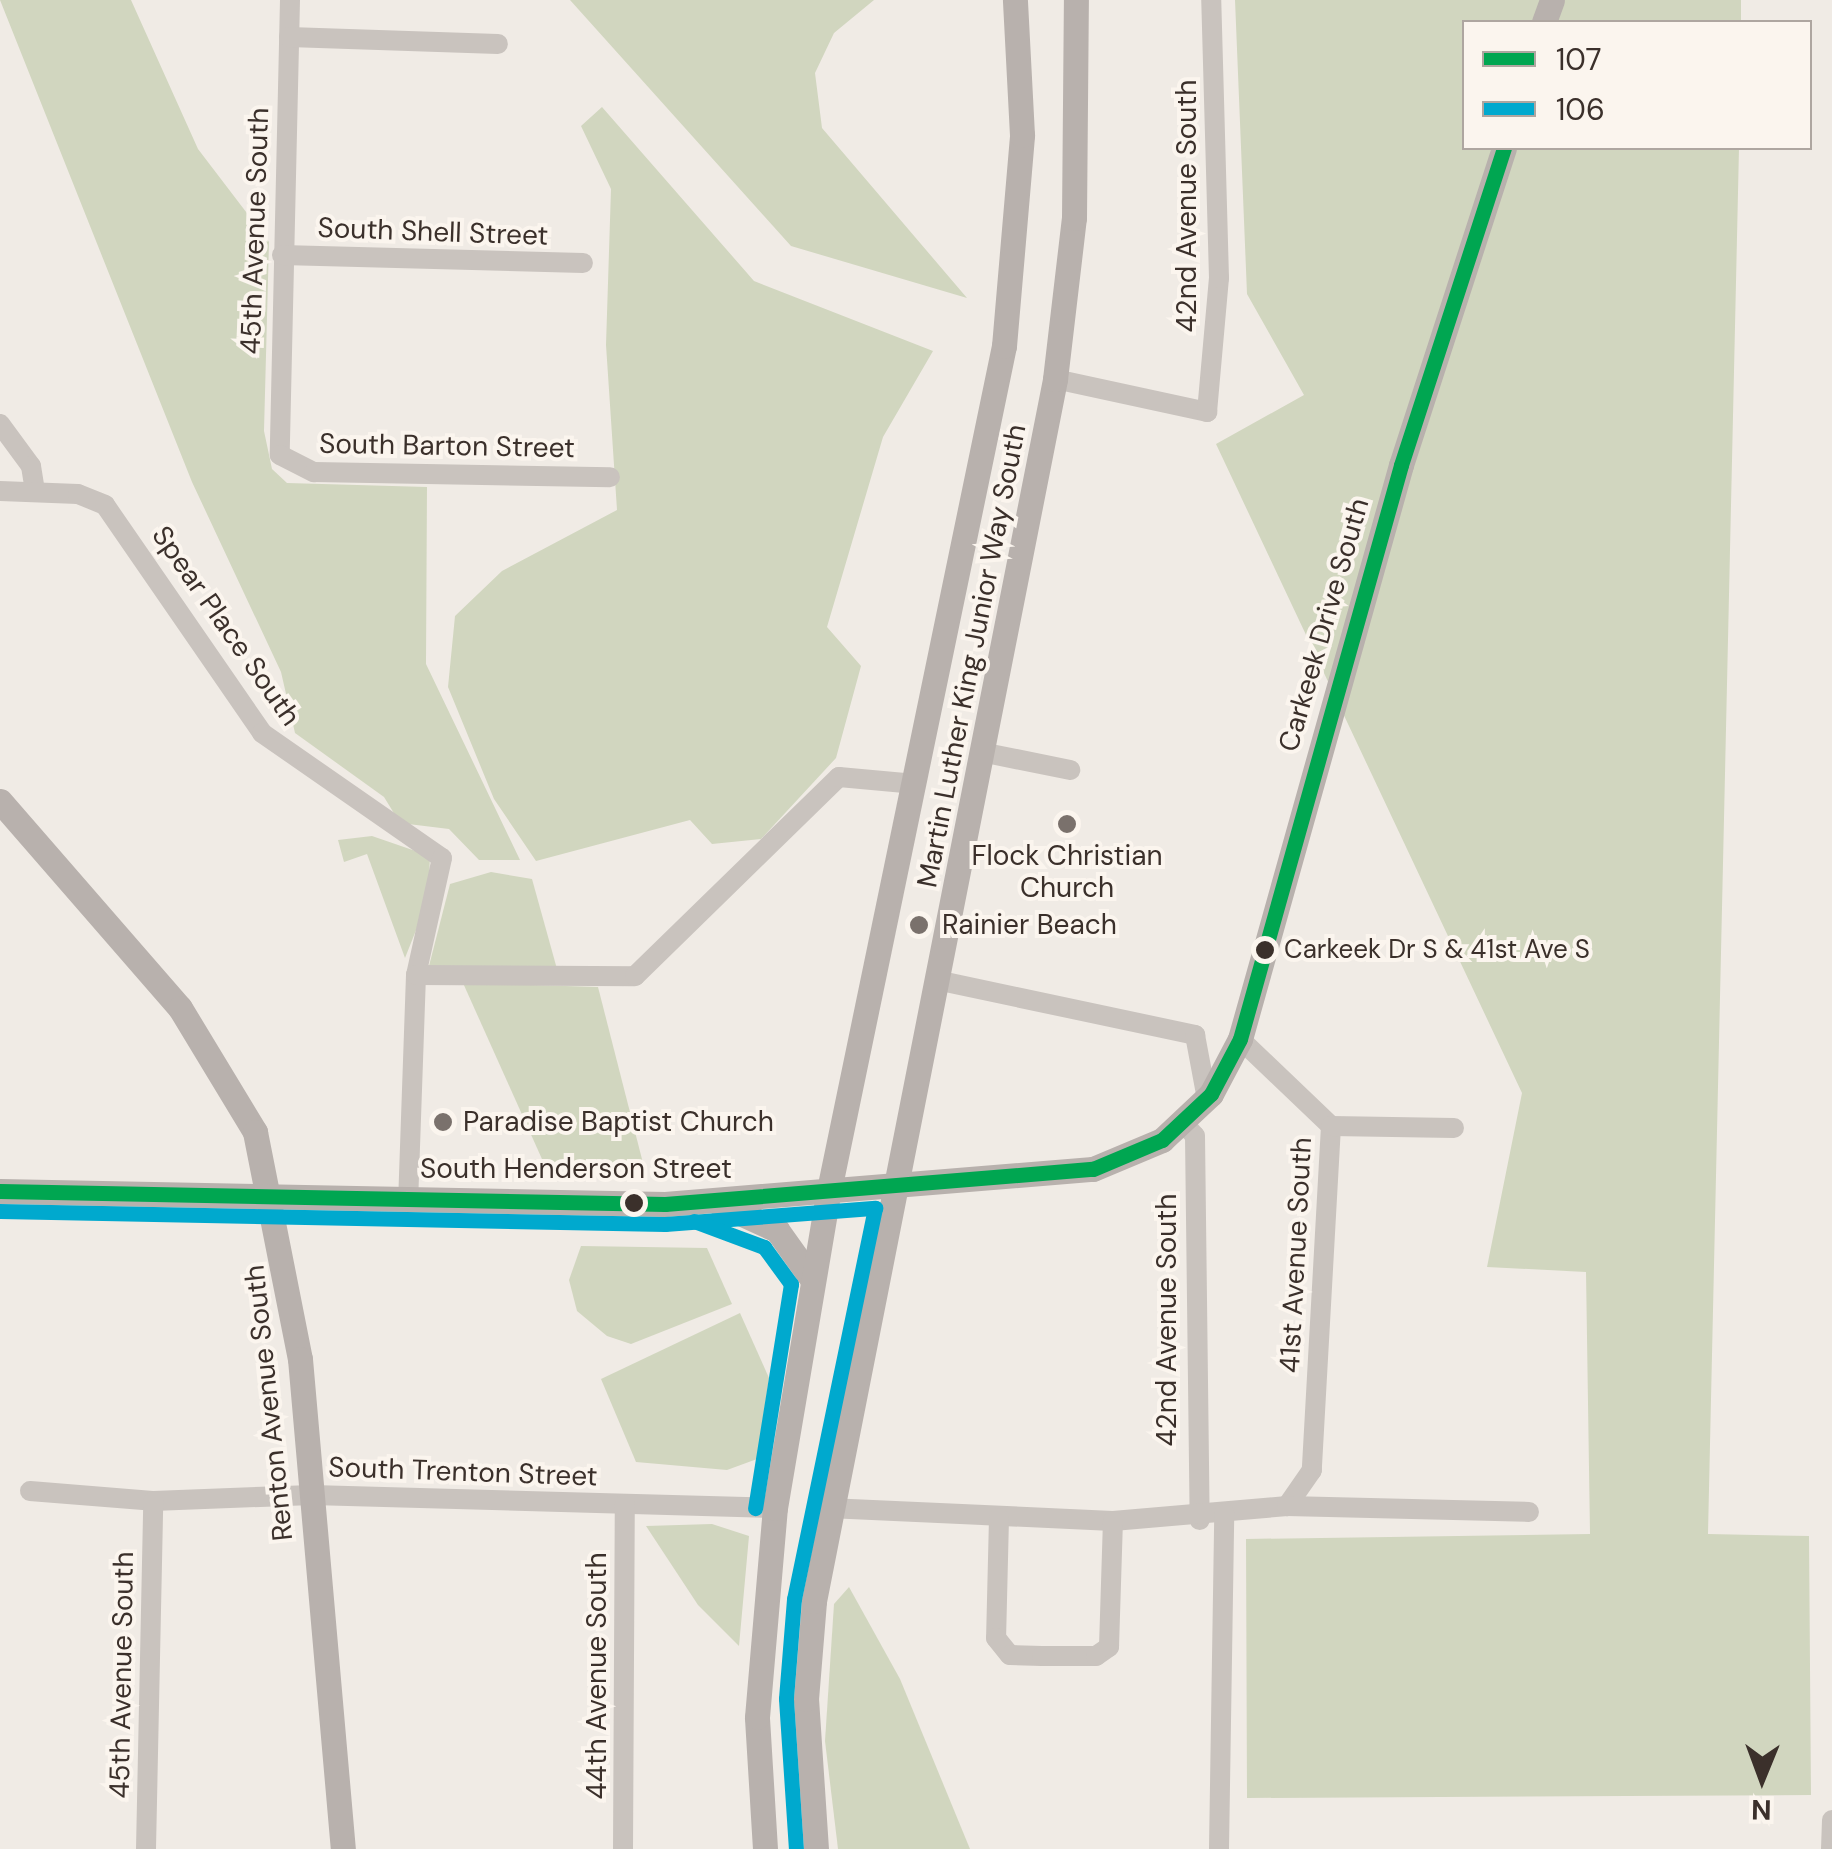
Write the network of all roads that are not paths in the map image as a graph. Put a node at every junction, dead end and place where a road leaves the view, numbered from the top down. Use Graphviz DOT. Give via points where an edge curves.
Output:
graph roads {
  1 [pos="290,0"];
  2 [pos="1015,0"];
  3 [pos="1076,0"];
  4 [pos="1210,0"];
  5 [pos="289,37"];
  6 [pos="498,44"];
  7 [pos="1503,150"];
  8 [pos="282,255"];
  9 [pos="583,264"];
  10 [pos="1054,378"];
  11 [pos="0,424"];
  12 [pos="285,463"];
  13 [pos="610,477"];
  14 [pos="0,491"];
  15 [pos="35,492"];
  16 [pos="986,753"];
  17 [pos="1070,770"];
  18 [pos="916,784"];
  19 [pos="0,801"];
  20 [pos="416,975"];
  21 [pos="941,981"];
  22 [pos="1240,1039"];
  23 [pos="1196,1112"];
  24 [pos="1331,1126"];
  25 [pos="1454,1128"];
  26 [pos="900,1186"];
  27 [pos="828,1190"];
  28 [pos="0,1191"];
  29 [pos="273,1196"];
  30 [pos="408,1200"];
  31 [pos="715,1202"];
  32 [pos="812,1278"];
  33 [pos="30,1491"];
  34 [pos="312,1495"];
  35 [pos="153,1502"];
  36 [pos="625,1504"];
  37 [pos="1287,1506"];
  38 [pos="776,1508"];
  39 [pos="828,1508"];
  40 [pos="1529,1512"];
  41 [pos="1224,1514"];
  42 [pos="998,1518"];
  43 [pos="1200,1520"];
  44 [pos="1113,1521"];
  45 [pos="1832,1820"];
  46 [pos="146,1849"];
  47 [pos="343,1849"];
  48 [pos="623,1849"];
  49 [pos="765,1849"];
  50 [pos="816,1849"];
  51 [pos="1219,1849"];
  52 [pos="1831,1849"];
  1 -- 5 [label="street, 45th Avenue South"];
  2 -- 18 [label="main road, Martin Luther King Junior Way South" via="1022,136 1004,346"];
  3 -- 10 [label="main road, Martin Luther King Junior Way South" via="1074,218"];
  4 -- 10 [label="street, 42nd Avenue South" via="1219,278 1207,412"];
  5 -- 6 [label="street"];
  5 -- 8 [label="street, 45th Avenue South"];
  7 -- 22 [label="main road, Carkeek Drive South" via="1390,502"];
  8 -- 9 [label="street, South Shell Street"];
  8 -- 12 [label="street, 45th Avenue South" via="276,428"];
  10 -- 16 [label="main road, Martin Luther King Junior Way South"];
  11 -- 15 [label="street" via="31,466"];
  12 -- 13 [label="street, South Barton Street" via="314,472"];
  14 -- 15 [label="street"];
  15 -- 20 [label="street, Spear Place South" via="66,493 115,514 278,750 442,858"];
  16 -- 17 [label="street"];
  16 -- 21 [label="main road, Martin Luther King Junior Way South"];
  18 -- 20 [label="street" via="839,778 635,976"];
  18 -- 27 [label="main road, Martin Luther King Junior Way South"];
  19 -- 29 [label="main road, Renton Avenue South" via="210,1047 238,1090"];
  20 -- 30 [label="street"];
  21 -- 23 [label="street, 42nd Avenue South" via="1195,1035"];
  21 -- 26 [label="main road, Martin Luther King Junior Way South"];
  22 -- 23 [label="main road, Carkeek Drive South"];
  22 -- 24 [label="street, 41st Avenue South" via="1293,1080"];
  23 -- 26 [label="main road, South Henderson Street" via="1136,1156 1093,1169"];
  23 -- 43 [label="street, 42nd Avenue South"];
  24 -- 25 [label="street"];
  24 -- 37 [label="street, 41st Avenue South" via="1312,1470"];
  26 -- 27 [label="main road, South Henderson Street"];
  26 -- 39 [label="main road, Martin Luther King Junior Way South"];
  27 -- 31 [label="main road, South Henderson Street"];
  27 -- 32 [label="main road, Martin Luther King Junior Way South"];
  28 -- 29 [label="main road, South Henderson Street"];
  29 -- 30 [label="main road, South Henderson Street"];
  29 -- 34 [label="main road, Renton Avenue South"];
  30 -- 31 [label="main road, South Henderson Street"];
  31 -- 32 [label="main road" via="777,1230"];
  32 -- 38 [label="main road, Martin Luther King Junior Way South"];
  33 -- 35 [label="street, South Trenton Street"];
  34 -- 35 [label="street, South Trenton Street"];
  34 -- 36 [label="street, South Trenton Street"];
  34 -- 47 [label="main road, Renton Avenue South"];
  35 -- 46 [label="street, 45th Avenue South"];
  36 -- 38 [label="street, South Trenton Street"];
  36 -- 48 [label="street, 44th Avenue South"];
  37 -- 40 [label="street"];
  37 -- 41 [label="street"];
  38 -- 49 [label="main road, Martin Luther King Junior Way South" via="758,1699"];
  39 -- 42 [label="street"];
  39 -- 50 [label="main road, Martin Luther King Junior Way South" via="806,1699"];
  41 -- 43 [label="street"];
  41 -- 51 [label="street"];
  42 -- 44 [label="street"];
  42 -- 44 [label="street" via="996,1638 1010,1655 1042,1656 1096,1656 1110,1646"];
  43 -- 44 [label="street"];
  45 -- 52 [label="street"];
}
